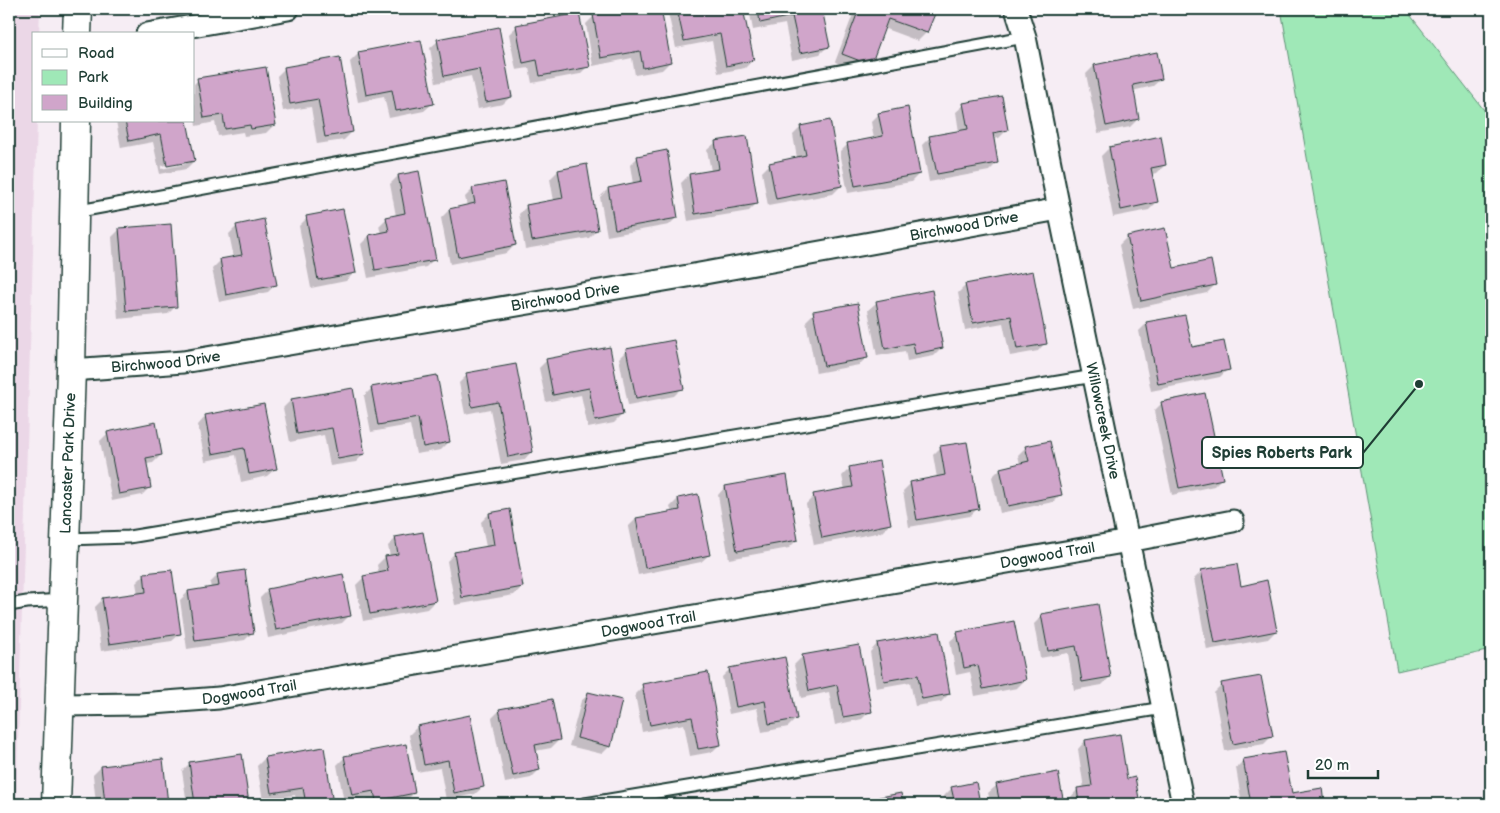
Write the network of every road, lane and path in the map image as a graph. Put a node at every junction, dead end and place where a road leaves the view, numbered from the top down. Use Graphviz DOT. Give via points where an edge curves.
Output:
graph roads {
  1 [pos="78,9"];
  2 [pos="288,9"];
  3 [pos="1016,9"];
  4 [pos="77,32"];
  5 [pos="158,32"];
  6 [pos="1025,38"];
  7 [pos="76,122"];
  8 [pos="1058,209"];
  9 [pos="74,212"];
  10 [pos="71,370"];
  11 [pos="1094,376"];
  12 [pos="1233,521"];
  13 [pos="66,539"];
  14 [pos="1129,542"];
  15 [pos="64,600"];
  16 [pos="9,605"];
  17 [pos="61,705"];
  18 [pos="1163,708"];
  19 [pos="56,804"];
  20 [pos="585,804"];
  21 [pos="1183,804"];
  1 -- 4 [label="street"];
  2 -- 5 [label="street"];
  3 -- 6 [label="street, Willowcreek Drive"];
  6 -- 8 [label="street, Willowcreek Drive"];
  6 -- 9 [label="lane"];
  7 -- 9 [label="street, Lancaster Park Drive"];
  8 -- 10 [label="street, Birchwood Drive" via="183,362"];
  8 -- 11 [label="street, Willowcreek Drive"];
  9 -- 10 [label="street, Lancaster Park Drive"];
  10 -- 13 [label="street, Lancaster Park Drive"];
  11 -- 13 [label="lane" via="129,537"];
  11 -- 14 [label="street, Willowcreek Drive"];
  12 -- 14 [label="street, Dogwood Trail"];
  13 -- 15 [label="street, Lancaster Park Drive"];
  14 -- 17 [label="street, Dogwood Trail" via="219,698"];
  14 -- 18 [label="street, Willowcreek Drive"];
  15 -- 16 [label="lane"];
  15 -- 17 [label="street, Lancaster Park Drive"];
  17 -- 19 [label="street, Lancaster Park Drive"];
  18 -- 20 [label="lane"];
  18 -- 21 [label="street, Willowcreek Drive"];
}
